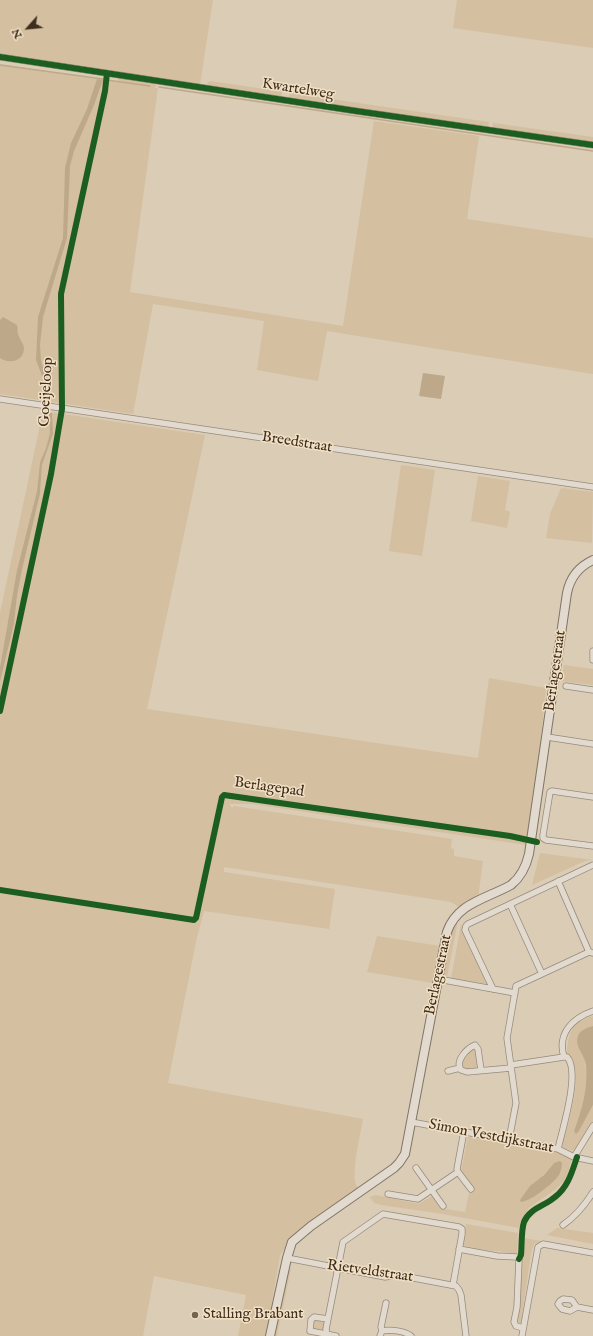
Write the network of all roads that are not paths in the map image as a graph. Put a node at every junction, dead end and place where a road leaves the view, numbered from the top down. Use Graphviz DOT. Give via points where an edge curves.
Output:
graph roads {
  1 [pos="0,57"];
  2 [pos="593,144"];
  3 [pos="0,399"];
  4 [pos="593,487"];
  5 [pos="593,560"];
  6 [pos="593,651"];
  7 [pos="593,660"];
  8 [pos="566,686"];
  9 [pos="593,690"];
  10 [pos="547,737"];
  11 [pos="593,744"];
  12 [pos="593,797"];
  13 [pos="593,846"];
  14 [pos="593,865"];
  15 [pos="558,882"];
  16 [pos="510,904"];
  17 [pos="591,952"];
  18 [pos="542,974"];
  19 [pos="438,979"];
  20 [pos="494,989"];
  21 [pos="515,993"];
  22 [pos="593,1011"];
  23 [pos="564,1057"];
  24 [pos="511,1067"];
  25 [pos="460,1068"];
  26 [pos="481,1070"];
  27 [pos="448,1071"];
  28 [pos="411,1122"];
  29 [pos="593,1126"];
  30 [pos="464,1131"];
  31 [pos="509,1140"];
  32 [pos="558,1149"];
  33 [pos="574,1157"];
  34 [pos="593,1161"];
  35 [pos="416,1168"];
  36 [pos="458,1172"];
  37 [pos="470,1189"];
  38 [pos="432,1190"];
  39 [pos="593,1192"];
  40 [pos="388,1194"];
  41 [pos="443,1206"];
  42 [pos="563,1225"];
  43 [pos="459,1249"];
  44 [pos="593,1253"];
  45 [pos="287,1258"];
  46 [pos="338,1268"];
  47 [pos="453,1285"];
  48 [pos="386,1303"];
  49 [pos="577,1307"];
  50 [pos="593,1310"];
  51 [pos="328,1319"];
  52 [pos="523,1328"];
  53 [pos="381,1334"];
  54 [pos="327,1335"];
  55 [pos="270,1336"];
  56 [pos="336,1336"];
  57 [pos="411,1336"];
  58 [pos="466,1336"];
  59 [pos="522,1336"];
  1 -- 2 [label="street, Kwartelweg"];
  3 -- 4 [label="street, Breedstraat"];
  5 -- 10 [label="street, Berlagestraat" via="581,567 569,583"];
  6 -- 7 [label="street"];
  8 -- 9 [label="street"];
  10 -- 11 [label="street"];
  10 -- 19 [label="street, Berlagestraat" via="529,854 524,869 511,885 464,908 454,917 447,932"];
  12 -- 13 [label="street" via="550,792 543,838"];
  14 -- 15 [label="street"];
  15 -- 16 [label="street"];
  15 -- 17 [label="street"];
  16 -- 18 [label="street"];
  16 -- 20 [label="street" via="468,924 465,930"];
  17 -- 18 [label="street"];
  18 -- 21 [label="street" via="516,986"];
  19 -- 20 [label="street"];
  19 -- 28 [label="street, Berlagestraat"];
  20 -- 21 [label="street"];
  21 -- 24 [label="street" via="507,1038"];
  22 -- 23 [label="street" via="574,1020 567,1030 562,1038"];
  23 -- 24 [label="street"];
  23 -- 32 [label="street" via="567,1057 571,1064 572,1085"];
  24 -- 26 [label="street"];
  24 -- 31 [label="street" via="516,1102"];
  25 -- 26 [label="street" via="467,1072"];
  25 -- 26 [label="street" via="460,1060 464,1053 475,1045"];
  25 -- 27 [label="street"];
  28 -- 30 [label="street, Simon Vestdijkstraat"];
  28 -- 45 [label="street, Berlagestraat" via="406,1149 399,1163 296,1238"];
  29 -- 33 [label="street"];
  30 -- 31 [label="street, Simon Vestdijkstraat"];
  30 -- 36 [label="street"];
  31 -- 32 [label="street, Simon Vestdijkstraat"];
  32 -- 33 [label="street, Simon Vestdijkstraat"];
  33 -- 34 [label="street, Simon Vestdijkstraat"];
  35 -- 38 [label="street"];
  36 -- 37 [label="street"];
  36 -- 38 [label="street"];
  38 -- 40 [label="street" via="418,1199"];
  38 -- 41 [label="street"];
  39 -- 42 [label="street" via="576,1214"];
  43 -- 46 [label="street" via="462,1229 459,1227 385,1214 343,1242"];
  43 -- 47 [label="street"];
  43 -- 52 [label="street" via="520,1258 514,1322 516,1326"];
  44 -- 52 [label="street" via="543,1244 538,1247"];
  45 -- 46 [label="street, Rietveldstraat"];
  45 -- 55 [label="street, Berlagestraat"];
  46 -- 47 [label="street, Rietveldstraat" via="385,1277 398,1275"];
  46 -- 51 [label="street"];
  47 -- 58 [label="street" via="461,1295"];
  48 -- 53 [label="street"];
  49 -- 50 [label="street"];
  51 -- 54 [label="street"];
  51 -- 54 [label="street" via="314,1317 310,1328 312,1332"];
  52 -- 59 [label="street"];
  53 -- 57 [label="street" via="387,1330"];
  54 -- 56 [label="street"];
}
